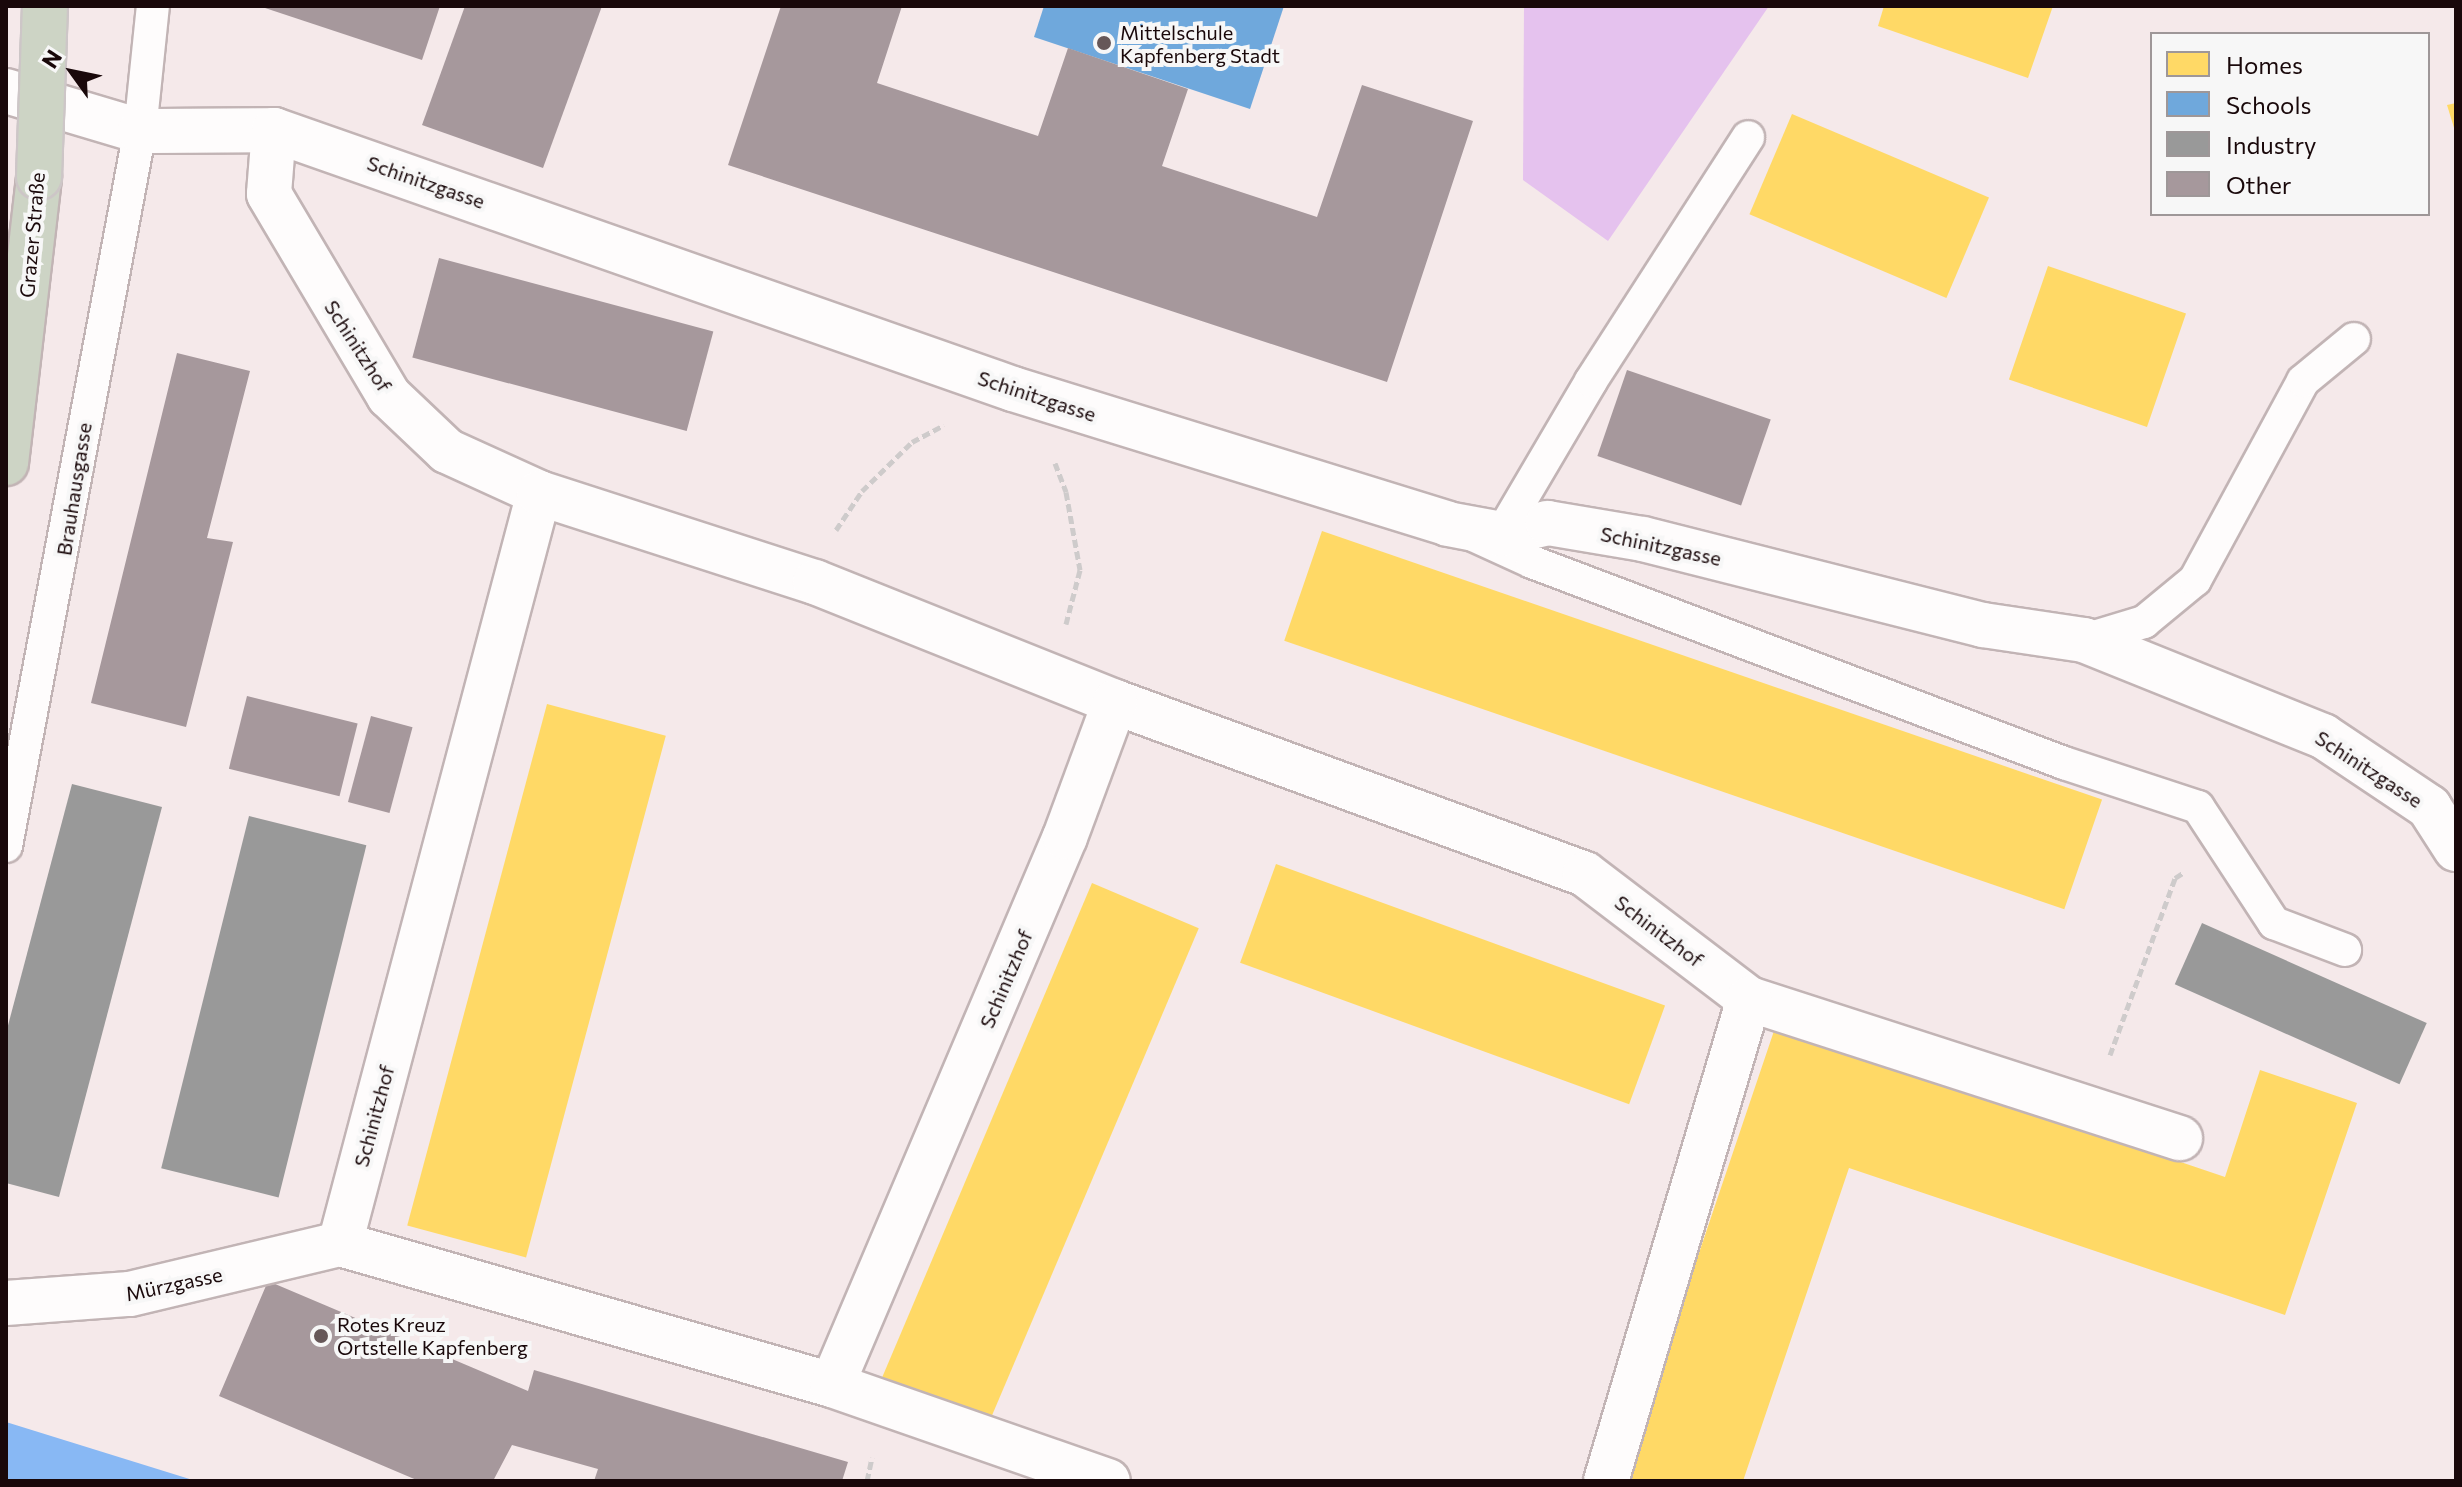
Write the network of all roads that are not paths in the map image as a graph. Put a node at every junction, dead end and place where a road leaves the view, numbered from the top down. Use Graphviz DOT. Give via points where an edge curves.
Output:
graph roads {
  1 [pos="45,6"];
  2 [pos="153,6"];
  3 [pos="6,91"];
  4 [pos="274,130"];
  5 [pos="140,131"];
  6 [pos="1748,137"];
  7 [pos="2354,339"];
  8 [pos="6,463"];
  9 [pos="539,493"];
  10 [pos="1448,524"];
  11 [pos="1501,534"];
  12 [pos="2084,640"];
  13 [pos="1115,702"];
  14 [pos="6,846"];
  15 [pos="2456,849"];
  16 [pos="2345,950"];
  17 [pos="1749,999"];
  18 [pos="2180,1138"];
  19 [pos="340,1244"];
  20 [pos="6,1303"];
  21 [pos="832,1385"];
  22 [pos="1108,1481"];
  23 [pos="1606,1481"];
  1 -- 8 [label="highway, Grazer Straße, bridge" via="39,177"];
  2 -- 5 [label="lane, Brauhausgasse"];
  3 -- 5 [label="street, Schinitzgasse"];
  4 -- 5 [label="street, Schinitzgasse"];
  4 -- 9 [label="street, Schinitzhof" via="269,194 389,396 447,451"];
  4 -- 10 [label="street, Schinitzgasse" via="1013,389"];
  5 -- 14 [label="lane, Brauhausgasse"];
  6 -- 11 [label="lane" via="1591,381"];
  7 -- 12 [label="lane, Schinitzgasse" via="2303,381 2195,580 2144,622"];
  9 -- 13 [label="street, Schinitzhof" via="815,582"];
  9 -- 19 [label="street, Schinitzhof"];
  10 -- 11 [label="street, Schinitzgasse"];
  10 -- 16 [label="lane" via="1591,585 2064,763 2198,807 2274,923"];
  11 -- 12 [label="street, Schinitzgasse" via="1548,523 1643,539 1983,625"];
  12 -- 15 [label="street, Schinitzgasse" via="2323,736 2429,807"];
  13 -- 17 [label="street, Schinitzhof" via="1585,874"];
  13 -- 21 [label="street, Schinitzhof" via="1060,851"];
  17 -- 18 [label="street, Schinitzhof"];
  17 -- 23 [label="street"];
  19 -- 20 [label="street, Mürzgasse" via="130,1294"];
  19 -- 21 [label="street"];
  21 -- 22 [label="street"];
}
